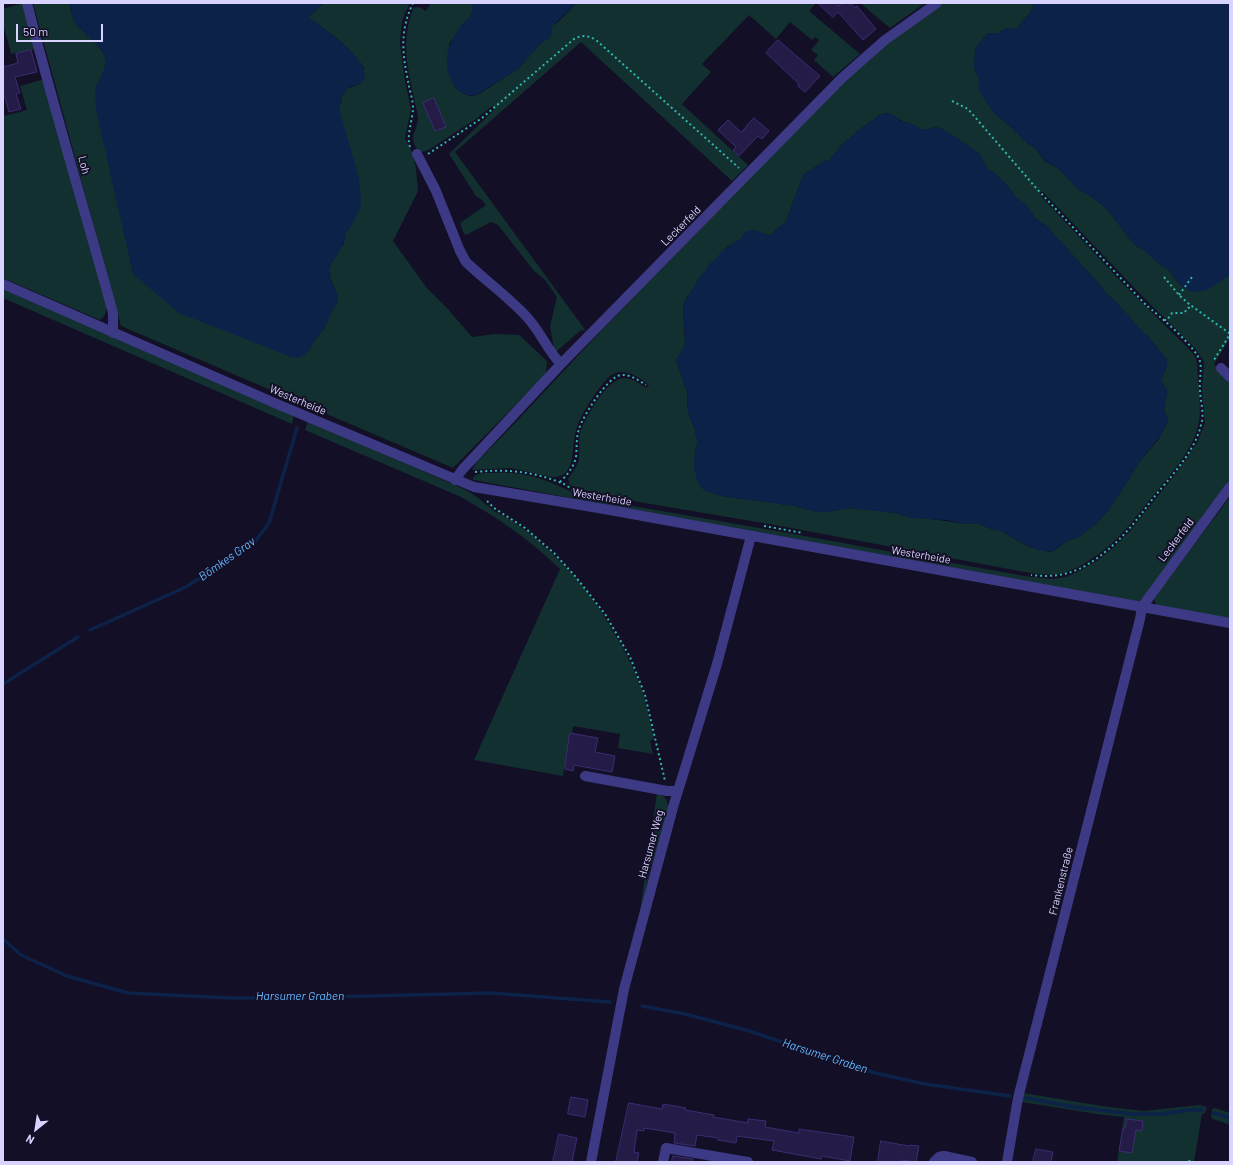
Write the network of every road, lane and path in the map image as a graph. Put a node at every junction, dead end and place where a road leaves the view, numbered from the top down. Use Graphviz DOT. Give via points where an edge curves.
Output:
graph roads {
  1 [pos="26,3"];
  2 [pos="413,3"];
  3 [pos="937,3"];
  4 [pos="952,101"];
  5 [pos="417,154"];
  6 [pos="748,175"];
  7 [pos="1164,277"];
  8 [pos="1192,277"];
  9 [pos="3,284"];
  10 [pos="1179,295"];
  11 [pos="1192,307"];
  12 [pos="1164,320"];
  13 [pos="113,333"];
  14 [pos="561,364"];
  15 [pos="1221,368"];
  16 [pos="1230,377"];
  17 [pos="646,385"];
  18 [pos="462,470"];
  19 [pos="455,480"];
  20 [pos="560,482"];
  21 [pos="474,487"];
  22 [pos="1230,488"];
  23 [pos="583,494"];
  24 [pos="762,526"];
  25 [pos="809,534"];
  26 [pos="751,536"];
  27 [pos="1024,574"];
  28 [pos="1142,607"];
  29 [pos="1230,623"];
  30 [pos="585,776"];
  31 [pos="667,791"];
  32 [pos="677,791"];
  33 [pos="591,1162"];
  34 [pos="664,1162"];
  35 [pos="748,1162"];
  36 [pos="934,1162"];
  37 [pos="972,1162"];
  38 [pos="1007,1162"];
  1 -- 13 [label="street, Loh" via="113,313"];
  2 -- 5 [label="path" via="405,22 403,37 405,68 413,107 408,139 409,145"];
  3 -- 6 [label="street, Leckerfeld" via="885,40 842,78"];
  4 -- 12 [label="path" via="968,109 1037,189 1146,305"];
  5 -- 6 [label="path" via="424,156 482,118 574,39 589,36"];
  5 -- 14 [label="street" via="436,191 466,262 526,316"];
  6 -- 14 [label="street, Leckerfeld"];
  7 -- 10 [label="path"];
  8 -- 10 [label="path"];
  9 -- 13 [label="street, Westerheide"];
  10 -- 11 [label="path"];
  11 -- 12 [label="path" via="1184,313 1172,313 1168,320"];
  11 -- 15 [label="path" via="1229,333 1214,359"];
  12 -- 27 [label="path" via="1198,356 1200,362 1202,424 1196,440 1176,470 1128,530 1111,547 1080,568 1065,574"];
  13 -- 19 [label="street, Westerheide"];
  14 -- 18 [label="street, Leckerfeld"];
  15 -- 16 [label="street"];
  17 -- 20 [label="path" via="632,377 619,375 605,385 579,428 576,458 572,468"];
  18 -- 19 [label="street, Leckerfeld"];
  18 -- 20 [label="path" via="510,470"];
  19 -- 21 [label="street, Westerheide"];
  20 -- 23 [label="path"];
  21 -- 26 [label="street, Westerheide"];
  21 -- 31 [label="path" via="494,508 525,528 554,553 576,576 605,614 630,657 645,695"];
  22 -- 28 [label="street, Leckerfeld"];
  24 -- 25 [label="path"];
  26 -- 28 [label="street, Westerheide"];
  26 -- 32 [label="street, Harsumer Weg" via="717,664"];
  28 -- 29 [label="street, Westerheide"];
  28 -- 38 [label="street, Frankenstraße" via="1018,1098"];
  30 -- 31 [label="street"];
  31 -- 32 [label="street"];
  32 -- 33 [label="street, Harsumer Weg" via="624,989"];
  34 -- 35 [label="street" via="666,1148"];
  36 -- 37 [label="street" via="944,1156"];
}
